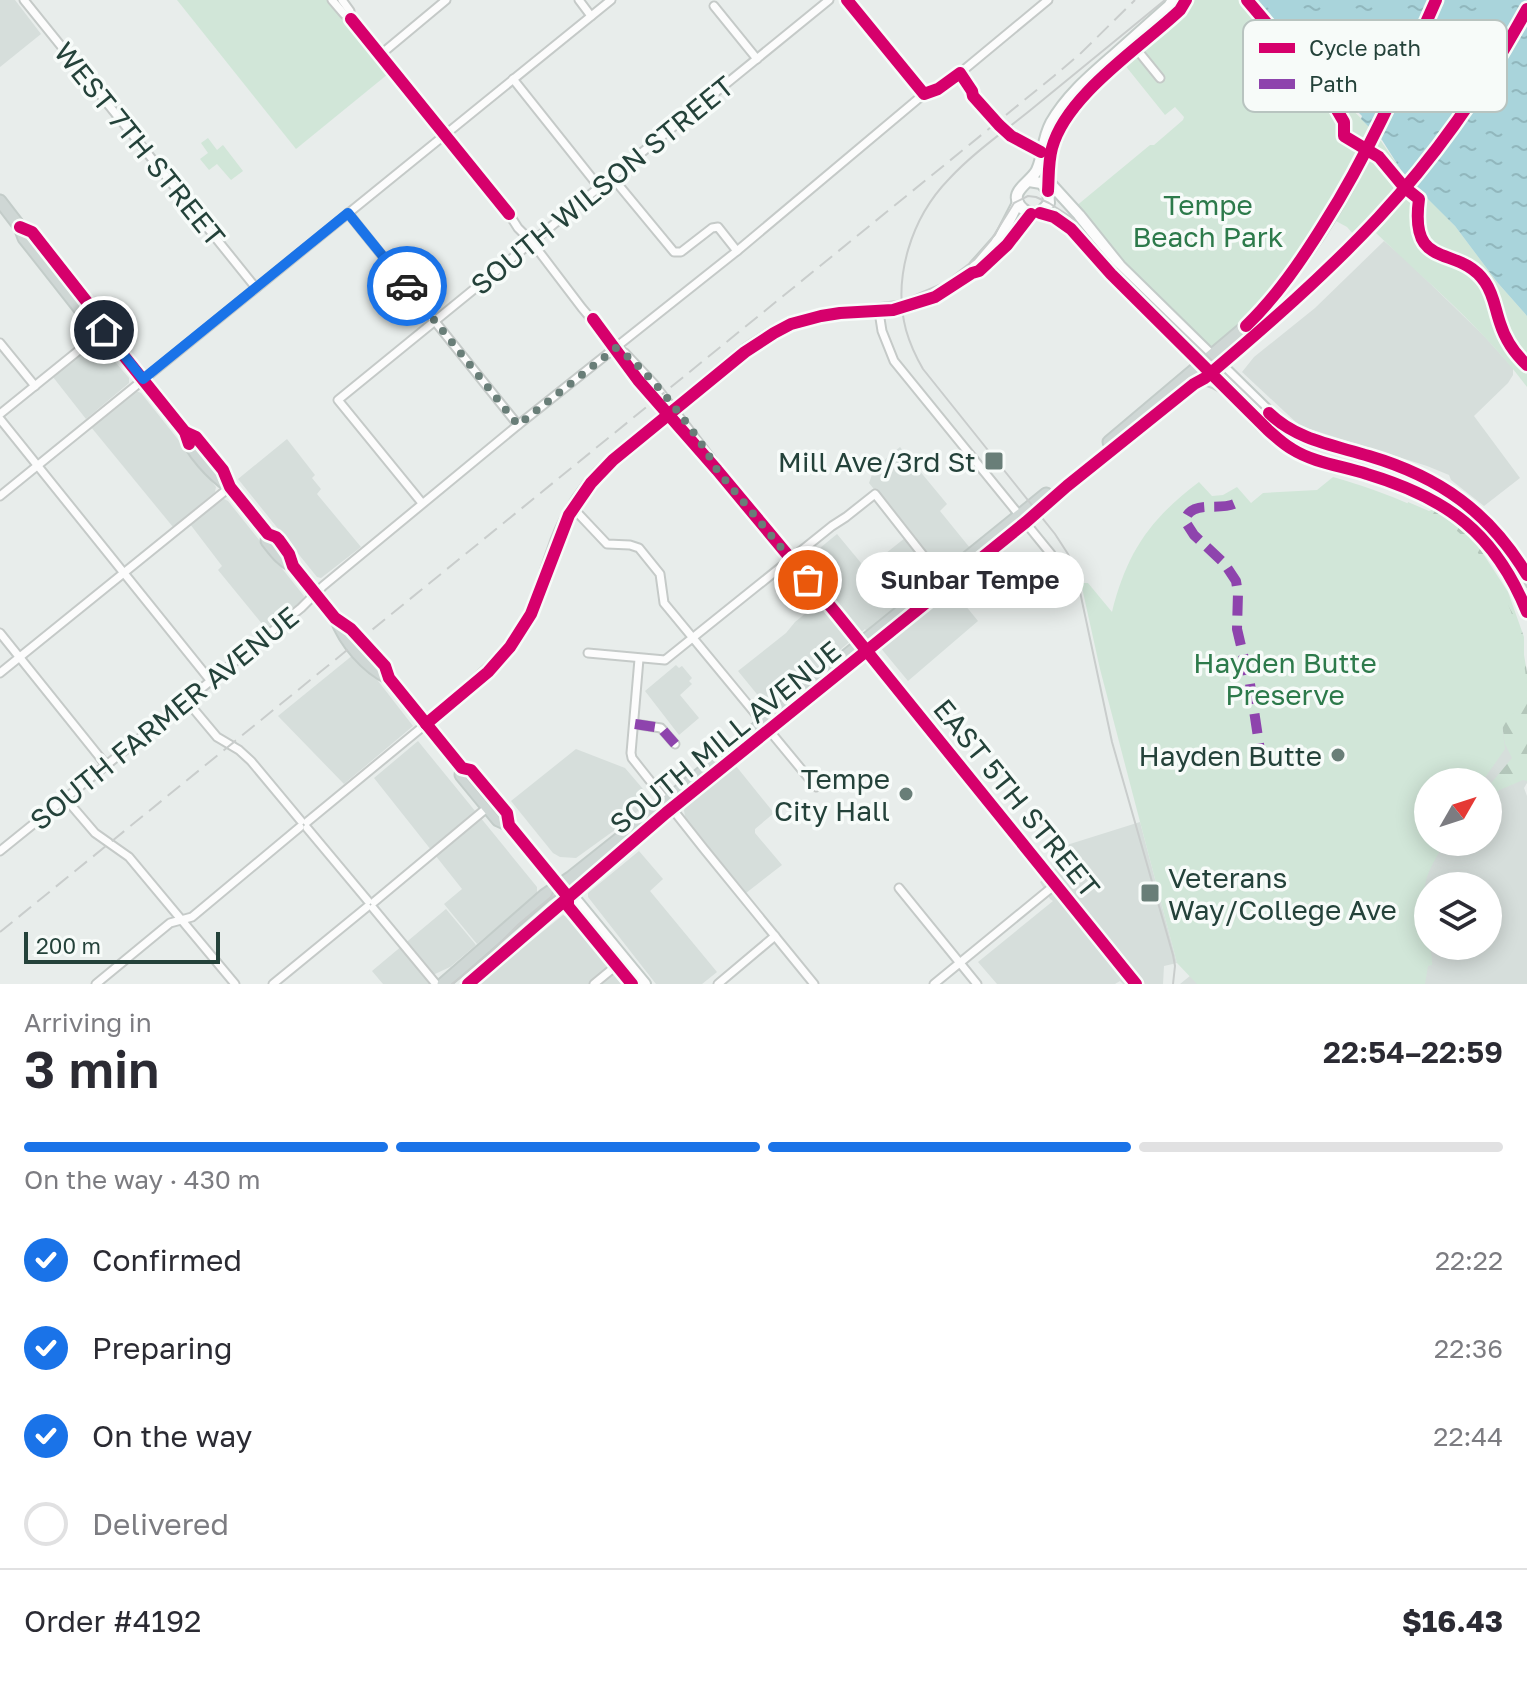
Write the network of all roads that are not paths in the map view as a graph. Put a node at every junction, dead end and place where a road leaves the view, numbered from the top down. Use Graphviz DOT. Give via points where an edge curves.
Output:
graph roads {
  1 [pos="24,0"];
  2 [pos="332,0"];
  3 [pos="342,0"];
  4 [pos="446,0"];
  5 [pos="579,0"];
  6 [pos="611,0"];
  7 [pos="829,0"];
  8 [pos="847,0"];
  9 [pos="1048,0"];
  10 [pos="1173,0"];
  11 [pos="1186,0"];
  12 [pos="1436,0"];
  13 [pos="714,6"];
  14 [pos="1527,9"];
  15 [pos="591,16"];
  16 [pos="351,19"];
  17 [pos="1427,20"];
  18 [pos="1507,43"];
  19 [pos="1133,45"];
  20 [pos="380,55"];
  21 [pos="757,59"];
  22 [pos="960,73"];
  23 [pos="1160,78"];
  24 [pos="513,79"];
  25 [pos="924,94"];
  26 [pos="1386,112"];
  27 [pos="1462,112"];
  28 [pos="445,135"];
  29 [pos="1042,148"];
  30 [pos="1049,166"];
  31 [pos="612,177"];
  32 [pos="1029,181"];
  33 [pos="599,187"];
  34 [pos="1049,189"];
  35 [pos="0,201"];
  36 [pos="1018,203"];
  37 [pos="348,213"];
  38 [pos="1036,214"];
  39 [pos="531,241"];
  40 [pos="737,251"];
  41 [pos="972,273"];
  42 [pos="1121,284"];
  43 [pos="256,288"];
  44 [pos="1158,304"];
  45 [pos="879,312"];
  46 [pos="434,320"];
  47 [pos="104,330"];
  48 [pos="0,343"];
  49 [pos="616,348"];
  50 [pos="1211,365"];
  51 [pos="143,379"];
  52 [pos="35,386"];
  53 [pos="672,413"];
  54 [pos="0,417"];
  55 [pos="518,425"];
  56 [pos="37,466"];
  57 [pos="230,487"];
  58 [pos="0,496"];
  59 [pos="422,503"];
  60 [pos="573,508"];
  61 [pos="1023,519"];
  62 [pos="1051,554"];
  63 [pos="791,560"];
  64 [pos="123,573"];
  65 [pos="1527,575"];
  66 [pos="941,578"];
  67 [pos="316,593"];
  68 [pos="931,599"];
  69 [pos="1527,612"];
  70 [pos="0,633"];
  71 [pos="694,638"];
  72 [pos="864,647"];
  73 [pos="588,653"];
  74 [pos="19,657"];
  75 [pos="639,659"];
  76 [pos="0,673"];
  77 [pos="210,680"];
  78 [pos="186,700"];
  79 [pos="426,724"];
  80 [pos="635,724"];
  81 [pos="766,726"];
  82 [pos="675,744"];
  83 [pos="106,765"];
  84 [pos="462,768"];
  85 [pos="816,787"];
  86 [pos="65,798"];
  87 [pos="669,805"];
  88 [pos="488,807"];
  89 [pos="304,825"];
  90 [pos="509,825"];
  91 [pos="0,851"];
  92 [pos="1056,884"];
  93 [pos="559,887"];
  94 [pos="899,888"];
  95 [pos="568,897"];
  96 [pos="370,905"];
  97 [pos="183,921"];
  98 [pos="775,936"];
  99 [pos="959,963"];
  100 [pos="617,965"];
  101 [pos="96,984"];
  102 [pos="235,984"];
  103 [pos="273,984"];
  104 [pos="436,984"];
  105 [pos="443,984"];
  106 [pos="468,984"];
  107 [pos="594,984"];
  108 [pos="632,984"];
  109 [pos="645,984"];
  110 [pos="718,984"];
  111 [pos="814,984"];
  112 [pos="934,984"];
  113 [pos="977,984"];
  114 [pos="1136,984"];
  1 -- 43 [label="street, WEST 7TH STREET"];
  2 -- 16 [label="street"];
  3 -- 16 [label="street"];
  4 -- 20 [label="street"];
  5 -- 15 [label="street"];
  6 -- 15 [label="street"];
  7 -- 21 [label="street, SOUTH WILSON STREET"];
  8 -- 25 [label="main road"];
  9 -- 22 [label="street, SOUTH FARMER AVENUE"];
  10 -- 19 [label="main road"];
  11 -- 19 [label="main road"];
  12 -- 17 [label="main road, SOUTH MILL AVENUE"];
  13 -- 21 [label="street"];
  14 -- 18 [label="main road, SOUTH MILL AVENUE"];
  15 -- 24 [label="street"];
  16 -- 20 [label="street"];
  19 -- 23 [label="street"];
  19 -- 29 [label="main road" via="1071,94"];
  19 -- 30 [label="main road" via="1073,109 1056,137"];
  20 -- 28 [label="street"];
  21 -- 31 [label="street, SOUTH WILSON STREET"];
  22 -- 25 [label="main road, SOUTH FARMER AVENUE"];
  22 -- 29 [label="main road" via="1002,122"];
  24 -- 28 [label="street"];
  24 -- 33 [label="street"];
  25 -- 40 [label="street, SOUTH FARMER AVENUE"];
  26 -- 50 [label="main road, SOUTH MILL AVENUE" via="1292,273"];
  27 -- 50 [label="main road, SOUTH MILL AVENUE" via="1421,169 1346,251 1291,303"];
  28 -- 37 [label="street"];
  28 -- 39 [label="street"];
  29 -- 30 [label="main road"];
  29 -- 32 [label="main road"];
  30 -- 34 [label="main road"];
  31 -- 33 [label="street, SOUTH WILSON STREET"];
  31 -- 40 [label="street" via="674,252 718,227"];
  32 -- 34 [label="main road"];
  32 -- 36 [label="main road" via="1018,191"];
  33 -- 39 [label="street, SOUTH WILSON STREET"];
  34 -- 38 [label="main road" via="1049,203"];
  34 -- 44 [label="main road"];
  35 -- 47 [label="main road" via="80,309"];
  36 -- 38 [label="main road"];
  36 -- 41 [label="main road" via="1000,238"];
  37 -- 43 [label="street"];
  37 -- 46 [label="street"];
  38 -- 41 [label="main road"];
  38 -- 42 [label="main road" via="1066,224"];
  39 -- 46 [label="street, SOUTH WILSON STREET"];
  39 -- 49 [label="street"];
  40 -- 49 [label="street, SOUTH FARMER AVENUE"];
  41 -- 45 [label="main road" via="935,297"];
  42 -- 44 [label="main road" via="1128,283 1147,302"];
  42 -- 50 [label="main road"];
  43 -- 51 [label="street"];
  44 -- 50 [label="main road"];
  45 -- 53 [label="main road" via="840,313 791,324 745,352"];
  45 -- 61 [label="street" via="894,361"];
  46 -- 55 [label="street"];
  46 -- 59 [label="street, SOUTH WILSON STREET" via="338,400"];
  47 -- 51 [label="main road"];
  47 -- 52 [label="street"];
  48 -- 52 [label="street"];
  49 -- 53 [label="street" via="638,380"];
  49 -- 55 [label="street, SOUTH FARMER AVENUE"];
  50 -- 61 [label="main road, SOUTH MILL AVENUE"];
  50 -- 65 [label="main road" via="1299,435 1407,469 1452,493 1500,535"];
  50 -- 69 [label="main road" via="1290,448 1404,485 1472,528 1514,582"];
  51 -- 56 [label="street"];
  51 -- 57 [label="main road" via="185,432 187,442"];
  52 -- 54 [label="street"];
  53 -- 60 [label="main road" via="600,472"];
  53 -- 63 [label="street"];
  54 -- 56 [label="street"];
  55 -- 59 [label="street, SOUTH FARMER AVENUE"];
  56 -- 58 [label="street"];
  56 -- 64 [label="street"];
  57 -- 64 [label="street"];
  57 -- 67 [label="main road" via="268,534 279,540"];
  59 -- 67 [label="street, SOUTH FARMER AVENUE"];
  60 -- 71 [label="street" via="607,544 639,548 662,577 664,603"];
  60 -- 79 [label="main road" via="518,635 488,672"];
  61 -- 62 [label="street"];
  61 -- 66 [label="main road, SOUTH MILL AVENUE"];
  61 -- 68 [label="main road, SOUTH MILL AVENUE"];
  63 -- 66 [label="street" via="875,494"];
  63 -- 71 [label="street"];
  63 -- 72 [label="street"];
  64 -- 74 [label="street"];
  64 -- 77 [label="street"];
  66 -- 68 [label="main road"];
  66 -- 72 [label="main road, SOUTH MILL AVENUE"];
  67 -- 77 [label="street, SOUTH FARMER AVENUE"];
  67 -- 79 [label="main road" via="352,645 389,678"];
  68 -- 72 [label="main road, SOUTH MILL AVENUE"];
  70 -- 74 [label="street"];
  71 -- 75 [label="street" via="665,660"];
  71 -- 81 [label="street"];
  72 -- 81 [label="main road, SOUTH MILL AVENUE"];
  72 -- 92 [label="main road, EAST 5TH STREET"];
  73 -- 75 [label="street"];
  74 -- 76 [label="street"];
  74 -- 83 [label="street"];
  75 -- 80 [label="street"];
  77 -- 78 [label="street, SOUTH FARMER AVENUE"];
  78 -- 83 [label="street, SOUTH FARMER AVENUE"];
  78 -- 89 [label="street" via="217,737 250,759"];
  79 -- 84 [label="main road"];
  79 -- 89 [label="street"];
  80 -- 82 [label="street" via="661,728"];
  80 -- 87 [label="street" via="632,758"];
  81 -- 85 [label="street"];
  81 -- 87 [label="main road, SOUTH MILL AVENUE"];
  83 -- 86 [label="street, SOUTH FARMER AVENUE"];
  84 -- 88 [label="main road" via="461,775"];
  84 -- 90 [label="main road" via="471,770 507,813"];
  86 -- 91 [label="street, SOUTH FARMER AVENUE"];
  86 -- 97 [label="street" via="98,835 129,857"];
  87 -- 93 [label="main road, SOUTH MILL AVENUE"];
  87 -- 95 [label="main road, SOUTH MILL AVENUE"];
  87 -- 98 [label="street"];
  88 -- 90 [label="main road"];
  88 -- 96 [label="street"];
  89 -- 96 [label="street"];
  89 -- 97 [label="street"];
  90 -- 93 [label="main road"];
  92 -- 99 [label="street"];
  92 -- 114 [label="main road, EAST 5TH STREET"];
  93 -- 95 [label="main road"];
  93 -- 105 [label="main road, SOUTH MILL AVENUE"];
  94 -- 99 [label="street"];
  95 -- 100 [label="main road" via="568,906"];
  95 -- 106 [label="main road, SOUTH MILL AVENUE"];
  95 -- 109 [label="main road" via="576,900"];
  96 -- 103 [label="street"];
  96 -- 104 [label="street"];
  97 -- 101 [label="street" via="170,923"];
  97 -- 102 [label="street"];
  98 -- 110 [label="street"];
  98 -- 111 [label="street"];
  99 -- 112 [label="street"];
  99 -- 113 [label="street"];
  100 -- 107 [label="street"];
  100 -- 108 [label="main road"];
}
